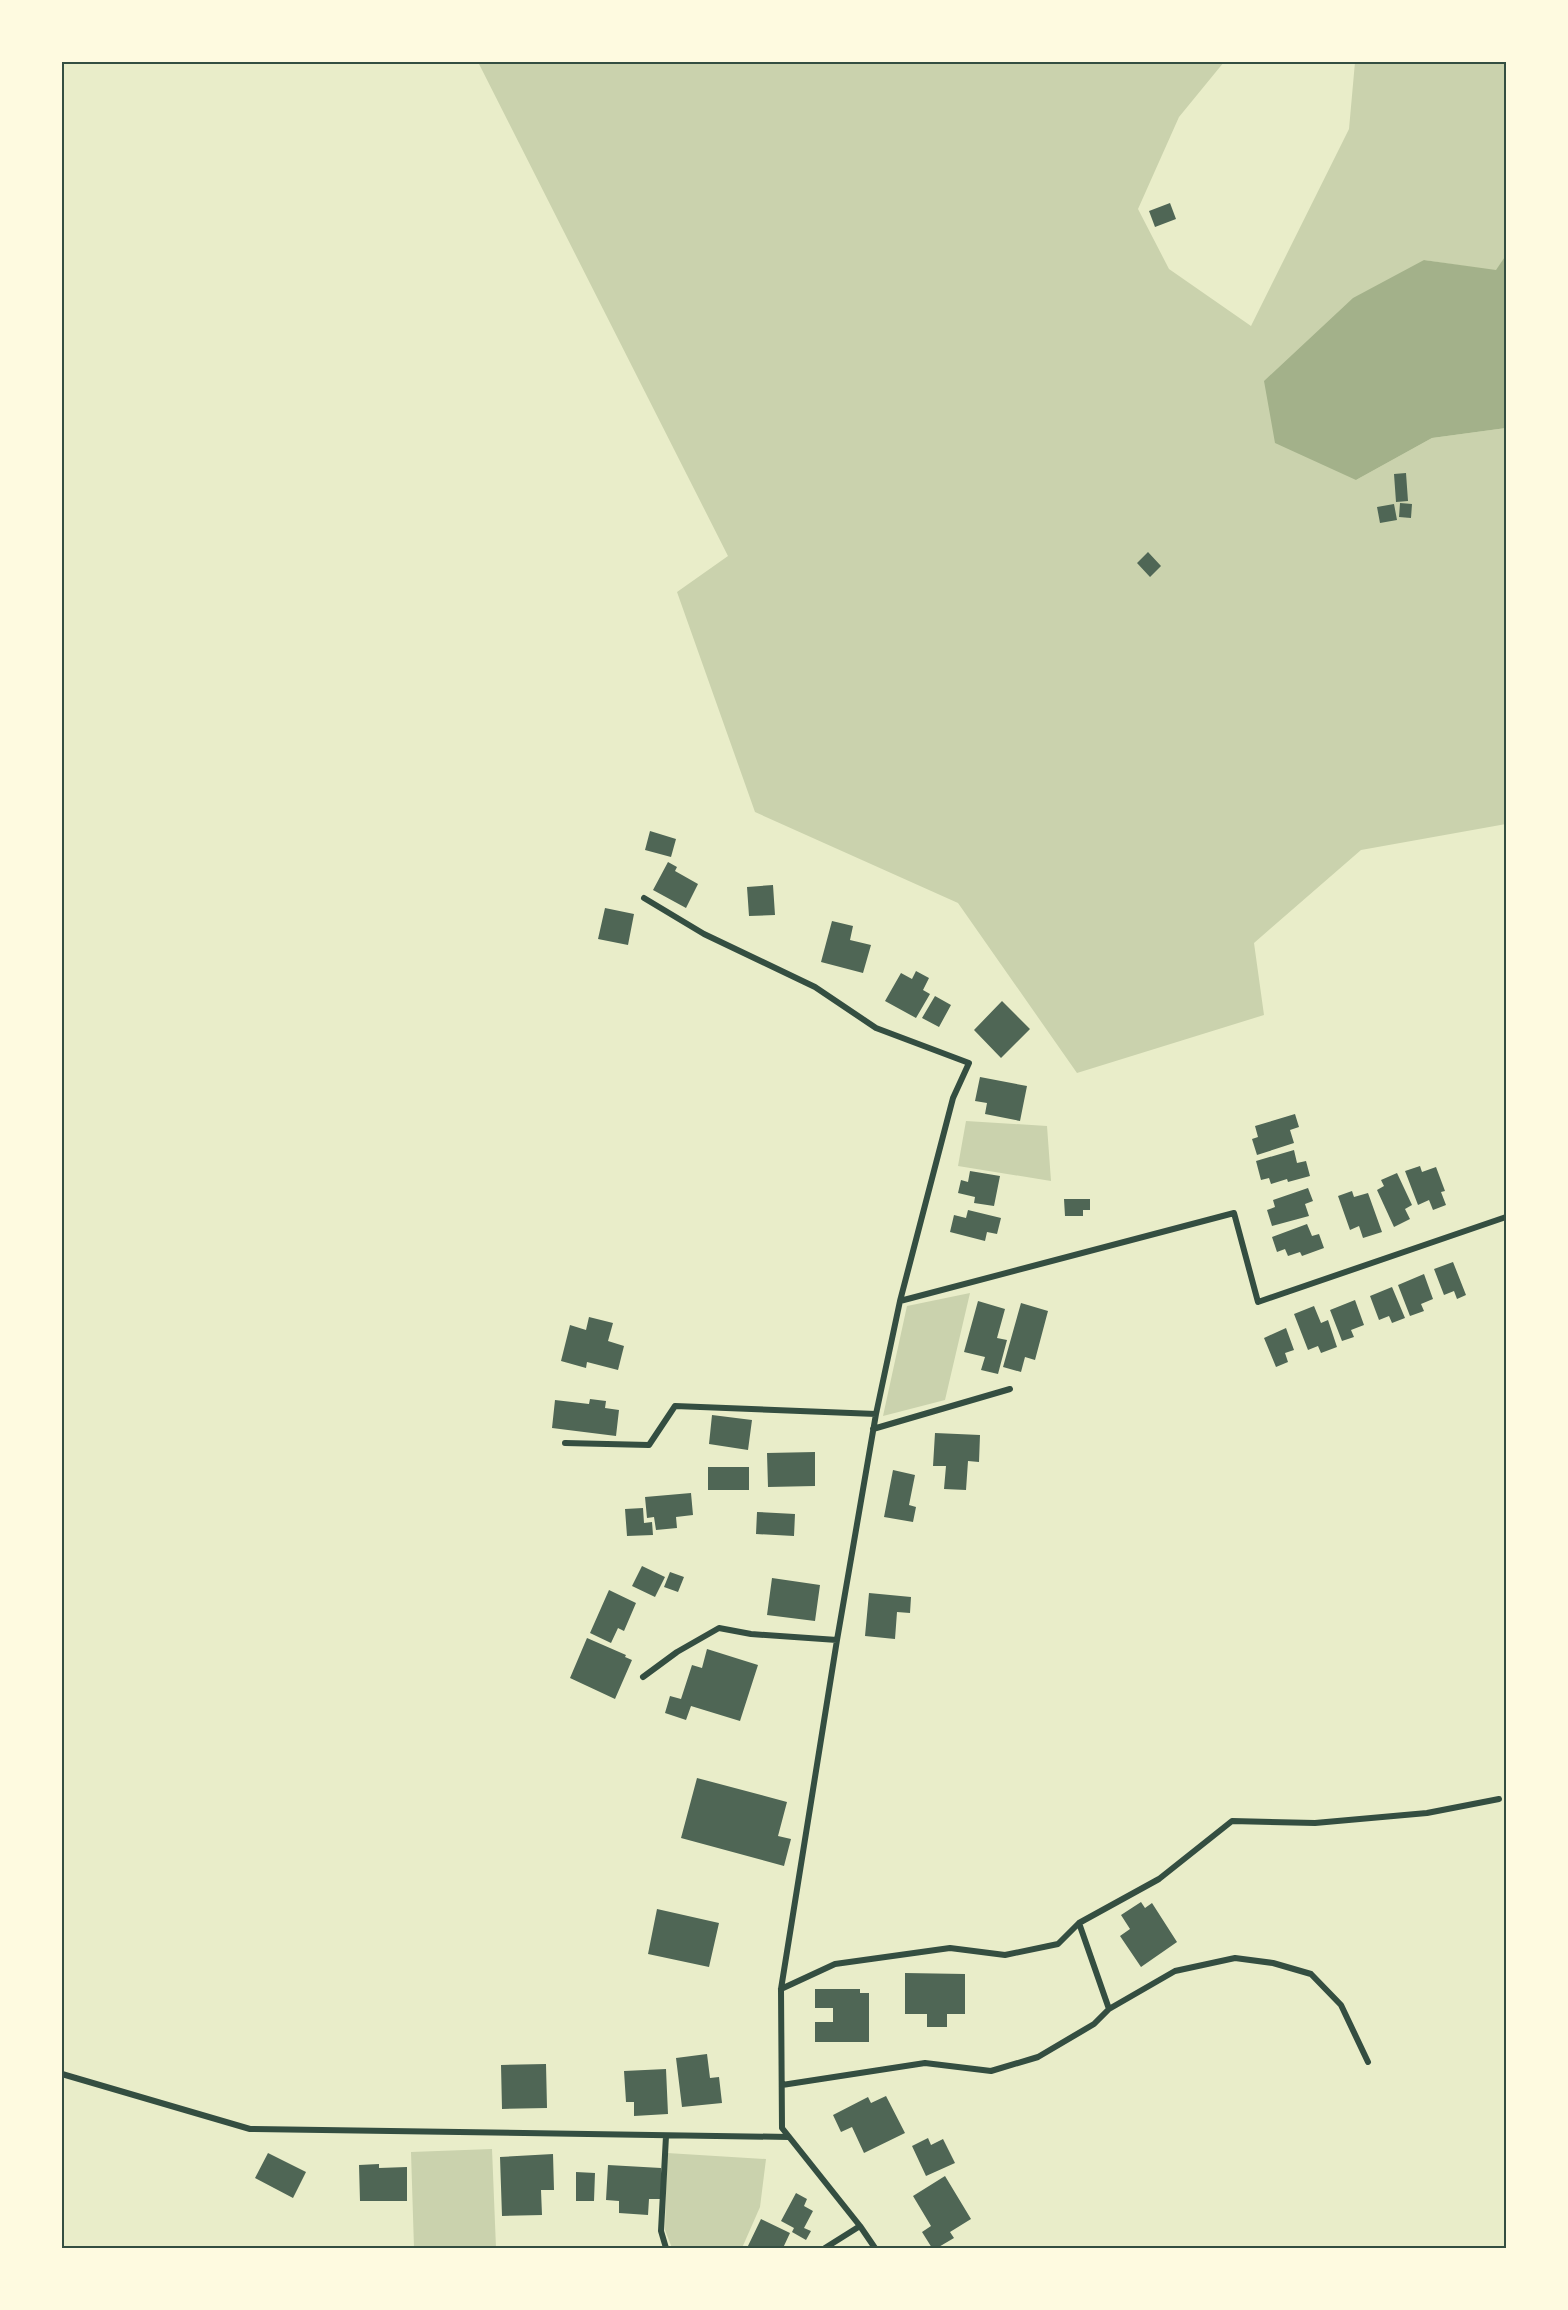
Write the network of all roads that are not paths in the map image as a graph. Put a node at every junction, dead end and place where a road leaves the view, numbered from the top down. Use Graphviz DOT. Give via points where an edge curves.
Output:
graph roads {
  1 [pos="644,898"];
  2 [pos="1506,1217"];
  3 [pos="900,1302"];
  4 [pos="1010,1389"];
  5 [pos="876,1414"];
  6 [pos="873,1428"];
  7 [pos="565,1443"];
  8 [pos="837,1640"];
  9 [pos="643,1677"];
  10 [pos="1499,1799"];
  11 [pos="1079,1923"];
  12 [pos="781,1989"];
  13 [pos="1108,2009"];
  14 [pos="1368,2062"];
  15 [pos="62,2074"];
  16 [pos="782,2085"];
  17 [pos="666,2136"];
  18 [pos="789,2138"];
  19 [pos="860,2226"];
  20 [pos="666,2248"];
  21 [pos="825,2248"];
  22 [pos="874,2248"];
  1 -- 3 [label="street" via="704,934 815,987 876,1028 969,1063 953,1098"];
  2 -- 3 [label="street" via="1258,1302 1234,1213"];
  3 -- 5 [label="street"];
  4 -- 6 [label="street"];
  5 -- 6 [label="street"];
  5 -- 7 [label="street" via="675,1406 649,1445"];
  6 -- 8 [label="street"];
  8 -- 9 [label="street" via="719,1628"];
  8 -- 12 [label="street"];
  10 -- 11 [label="street" via="1426,1813 1315,1823 1232,1821 1159,1880"];
  11 -- 12 [label="street" via="1058,1944 1005,1955 950,1948 835,1964"];
  11 -- 13 [label="street"];
  12 -- 16 [label="street"];
  13 -- 14 [label="street" via="1175,1971 1235,1958 1273,1963 1311,1974 1319,1981 1341,2005"];
  13 -- 16 [label="street" via="1094,2024 1038,2057 991,2072 926,2062"];
  15 -- 17 [label="street" via="250,2129"];
  16 -- 18 [label="street" via="782,2128"];
  17 -- 18 [label="street"];
  17 -- 20 [label="street" via="662,2231"];
  18 -- 19 [label="street"];
  19 -- 21 [label="street"];
  19 -- 22 [label="street"];
}
